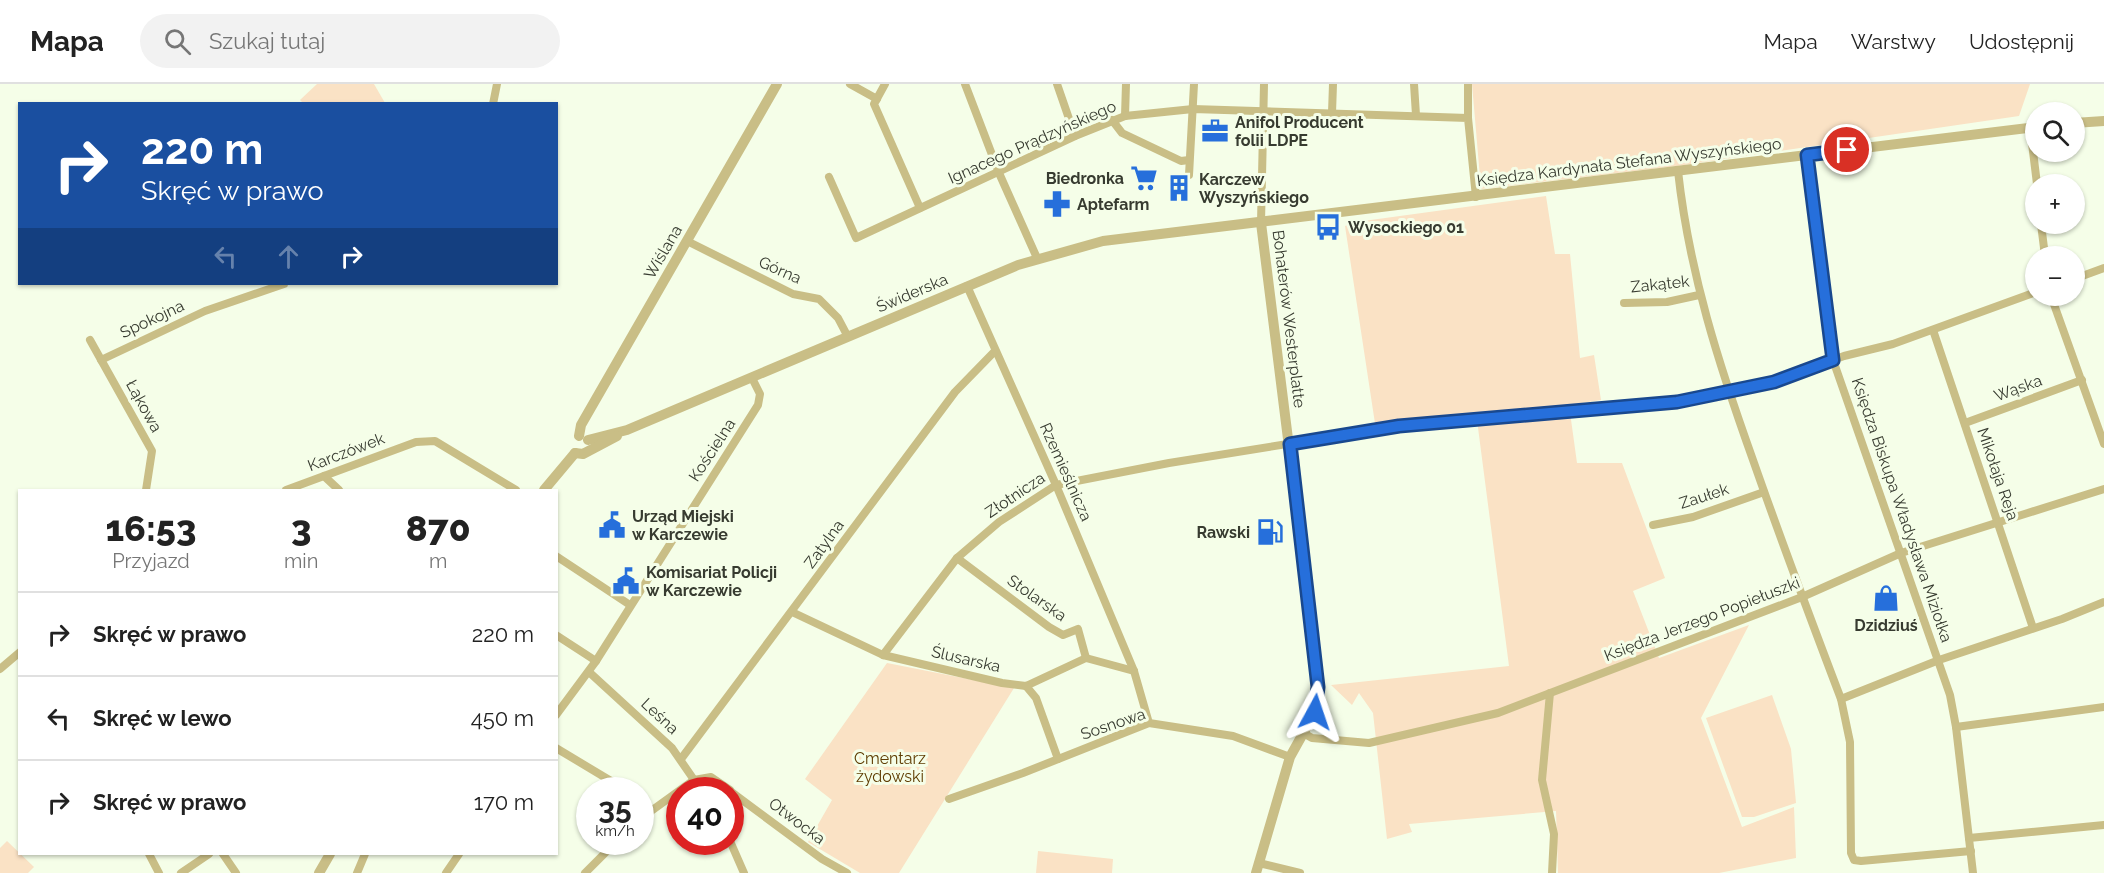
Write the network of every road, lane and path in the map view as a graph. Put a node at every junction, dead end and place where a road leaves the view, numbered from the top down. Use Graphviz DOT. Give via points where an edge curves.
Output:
graph roads {
  1 [pos="497,84"];
  2 [pos="777,84"];
  3 [pos="850,84"];
  4 [pos="885,84"];
  5 [pos="965,84"];
  6 [pos="1057,84"];
  7 [pos="1126,84"];
  8 [pos="1194,84"];
  9 [pos="1264,84"];
  10 [pos="1333,84"];
  11 [pos="1414,84"];
  12 [pos="1468,84"];
  13 [pos="877,99"];
  14 [pos="493,102"];
  15 [pos="1193,109"];
  16 [pos="1263,111"];
  17 [pos="1332,113"];
  18 [pos="1416,115"];
  19 [pos="1125,116"];
  20 [pos="1468,118"];
  21 [pos="1112,120"];
  22 [pos="2104,121"];
  23 [pos="2085,122"];
  24 [pos="2025,128"];
  25 [pos="1075,136"];
  26 [pos="1807,155"];
  27 [pos="1189,160"];
  28 [pos="1678,171"];
  29 [pos="999,173"];
  30 [pos="1189,175"];
  31 [pos="830,177"];
  32 [pos="1476,197"];
  33 [pos="920,208"];
  34 [pos="1261,223"];
  35 [pos="687,241"];
  36 [pos="1037,258"];
  37 [pos="2104,268"];
  38 [pos="2085,275"];
  39 [pos="281,285"];
  40 [pos="967,286"];
  41 [pos="1699,295"];
  42 [pos="2025,296"];
  43 [pos="1624,303"];
  44 [pos="2055,306"];
  45 [pos="1933,330"];
  46 [pos="848,337"];
  47 [pos="90,340"];
  48 [pos="995,351"];
  49 [pos="101,360"];
  50 [pos="1833,360"];
  51 [pos="752,378"];
  52 [pos="2082,380"];
  53 [pos="1729,393"];
  54 [pos="1965,423"];
  55 [pos="585,442"];
  56 [pos="1290,444"];
  57 [pos="2104,444"];
  58 [pos="575,453"];
  59 [pos="324,476"];
  60 [pos="1056,485"];
  61 [pos="146,489"];
  62 [pos="289,489"];
  63 [pos="338,489"];
  64 [pos="514,489"];
  65 [pos="545,489"];
  66 [pos="2104,489"];
  67 [pos="1764,492"];
  68 [pos="1999,523"];
  69 [pos="1653,525"];
  70 [pos="1901,554"];
  71 [pos="558,557"];
  72 [pos="957,558"];
  73 [pos="1803,597"];
  74 [pos="2104,602"];
  75 [pos="630,605"];
  76 [pos="792,612"];
  77 [pos="2033,628"];
  78 [pos="558,636"];
  79 [pos="18,654"];
  80 [pos="883,655"];
  81 [pos="1086,658"];
  82 [pos="1939,660"];
  83 [pos="596,661"];
  84 [pos="0,669"];
  85 [pos="1134,671"];
  86 [pos="589,672"];
  87 [pos="1026,686"];
  88 [pos="1551,693"];
  89 [pos="1841,699"];
  90 [pos="2104,707"];
  91 [pos="558,712"];
  92 [pos="1149,723"];
  93 [pos="1956,727"];
  94 [pos="1305,734"];
  95 [pos="558,749"];
  96 [pos="1290,757"];
  97 [pos="681,759"];
  98 [pos="1058,759"];
  99 [pos="604,777"];
  100 [pos="692,777"];
  101 [pos="949,799"];
  102 [pos="744,801"];
  103 [pos="2104,825"];
  104 [pos="1970,838"];
  105 [pos="1971,851"];
  106 [pos="150,855"];
  107 [pos="208,855"];
  108 [pos="224,855"];
  109 [pos="329,855"];
  110 [pos="365,855"];
  111 [pos="458,855"];
  112 [pos="603,855"];
  113 [pos="736,855"];
  114 [pos="1257,868"];
  115 [pos="159,873"];
  116 [pos="182,873"];
  117 [pos="236,873"];
  118 [pos="319,873"];
  119 [pos="357,873"];
  120 [pos="446,873"];
  121 [pos="585,873"];
  122 [pos="744,873"];
  123 [pos="847,873"];
  124 [pos="1300,873"];
  125 [pos="1552,873"];
  126 [pos="1973,873"];
  1 -- 14 [label="street"];
  2 -- 35 [label="street, Wiślana"];
  3 -- 13 [label="street"];
  4 -- 13 [label="street"];
  5 -- 29 [label="street"];
  6 -- 25 [label="street"];
  7 -- 19 [label="street"];
  8 -- 15 [label="street"];
  9 -- 16 [label="street"];
  10 -- 17 [label="street"];
  11 -- 18 [label="street"];
  12 -- 20 [label="street"];
  13 -- 33 [label="street" via="874,104"];
  15 -- 16 [label="street, Ignacego Prądzyńskiego"];
  15 -- 19 [label="street, Ignacego Prądzyńskiego"];
  15 -- 27 [label="street"];
  16 -- 17 [label="street, Ignacego Prądzyńskiego"];
  16 -- 34 [label="street"];
  17 -- 18 [label="street, Ignacego Prądzyńskiego"];
  18 -- 20 [label="street, Ignacego Prądzyńskiego"];
  19 -- 21 [label="street, Ignacego Prądzyńskiego"];
  20 -- 32 [label="street"];
  21 -- 25 [label="street, Ignacego Prądzyńskiego"];
  21 -- 27 [label="street" via="1122,133 1181,161"];
  22 -- 23 [label="street"];
  24 -- 26 [label="street, Księdza Kardynała Stefana Wyszyńskiego"];
  25 -- 29 [label="street, Ignacego Prądzyńskiego"];
  26 -- 28 [label="street, Księdza Kardynała Stefana Wyszyńskiego"];
  26 -- 50 [label="street, Księdza Biskupa Władysława Miziołka"];
  27 -- 30 [label="street"];
  28 -- 32 [label="street, Księdza Kardynała Stefana Wyszyńskiego"];
  28 -- 41 [label="street"];
  29 -- 33 [label="street, Ignacego Prądzyńskiego"];
  29 -- 36 [label="street"];
  31 -- 33 [label="street, Ignacego Prądzyńskiego" via="856,238"];
  32 -- 34 [label="street, Księdza Kardynała Stefana Wyszyńskiego"];
  34 -- 36 [label="street, Świderska" via="1103,241"];
  34 -- 56 [label="street, Bohaterów Westerplatte"];
  35 -- 46 [label="street, Górna" via="793,294 819,299 838,318"];
  35 -- 55 [label="street, Wiślana" via="581,425"];
  36 -- 40 [label="street, Świderska"];
  37 -- 38 [label="street"];
  39 -- 49 [label="street, Spokojna" via="205,311"];
  40 -- 46 [label="street, Świderska"];
  40 -- 48 [label="street, Rzemieślnicza"];
  41 -- 43 [label="street, Zakątek" via="1667,302"];
  41 -- 53 [label="street"];
  42 -- 45 [label="street, Złotnicza"];
  44 -- 52 [label="street"];
  45 -- 50 [label="street, Złotnicza"];
  45 -- 54 [label="street, Mikołaja Reja"];
  46 -- 51 [label="street, Świderska"];
  47 -- 49 [label="street, Łąkowa"];
  48 -- 60 [label="street, Rzemieślnicza"];
  48 -- 76 [label="street, Zatylna" via="955,392"];
  49 -- 61 [label="street, Łąkowa" via="152,451"];
  50 -- 53 [label="street, Złotnicza" via="1774,382"];
  50 -- 70 [label="street, Księdza Biskupa Władysława Miziołka"];
  51 -- 55 [label="street, Świderska" via="627,430"];
  51 -- 75 [label="street, Kościelna" via="760,394 758,405"];
  52 -- 54 [label="street, Wąska"];
  52 -- 57 [label="street"];
  53 -- 56 [label="street, Złotnicza" via="1667,404 1399,426"];
  53 -- 67 [label="street"];
  54 -- 68 [label="street, Mikołaja Reja"];
  55 -- 58 [label="street, Świderska" via="580,455"];
  55 -- 58 [label="street, Wiślana" via="572,443"];
  56 -- 60 [label="street, Złotnicza"];
  56 -- 94 [label="street, Bohaterów Westerplatte" via="1318,687 1315,712"];
  58 -- 65 [label="street"];
  59 -- 62 [label="street, Karczówek"];
  59 -- 63 [label="street"];
  59 -- 64 [label="street, Karczówek" via="416,441 435,441"];
  60 -- 72 [label="street, Złotnicza" via="999,522"];
  60 -- 85 [label="street, Rzemieślnicza"];
  66 -- 68 [label="street, Księdza Jerzego Popiełuszki"];
  67 -- 69 [label="street, Zaułek" via="1693,517"];
  67 -- 73 [label="street"];
  68 -- 70 [label="street, Księdza Jerzego Popiełuszki"];
  68 -- 77 [label="street, Mikołaja Reja"];
  70 -- 73 [label="street, Księdza Jerzego Popiełuszki"];
  70 -- 82 [label="street, Księdza Biskupa Władysława Miziołka"];
  71 -- 75 [label="street"];
  72 -- 80 [label="street, Złotnicza"];
  72 -- 81 [label="street, Stolarska" via="1049,627 1064,635 1078,629"];
  73 -- 88 [label="street, Księdza Jerzego Popiełuszki"];
  73 -- 89 [label="street"];
  74 -- 77 [label="street"];
  75 -- 83 [label="street, Kościelna"];
  76 -- 80 [label="street, Ślusarska"];
  76 -- 97 [label="street, Zatylna"];
  77 -- 82 [label="street"];
  78 -- 83 [label="street"];
  79 -- 84 [label="street"];
  80 -- 87 [label="street, Ślusarska"];
  81 -- 85 [label="street"];
  81 -- 87 [label="street"];
  82 -- 89 [label="street"];
  82 -- 93 [label="street, Księdza Biskupa Władysława Miziołka"];
  83 -- 86 [label="street, Kościelna"];
  85 -- 92 [label="street, Rzemieślnicza"];
  86 -- 91 [label="street, Kościelna"];
  86 -- 97 [label="street, Leśna"];
  87 -- 98 [label="street" via="1036,698"];
  88 -- 94 [label="street, Księdza Jerzego Popiełuszki" via="1498,713 1369,743"];
  88 -- 125 [label="street" via="1542,780 1554,834"];
  89 -- 105 [label="street" via="1850,742 1852,857 1858,861"];
  90 -- 93 [label="street"];
  92 -- 96 [label="street, Sosnowa" via="1233,736"];
  92 -- 98 [label="street, Sosnowa"];
  93 -- 104 [label="street, Księdza Biskupa Władysława Miziołka"];
  94 -- 96 [label="street, Bohaterów Westerplatte"];
  95 -- 99 [label="street"];
  96 -- 114 [label="street, Bohaterów Westerplatte"];
  97 -- 100 [label="street, Leśna"];
  98 -- 101 [label="street, Sosnowa"];
  102 -- 123 [label="street, Otwocka"];
  103 -- 104 [label="street"];
  104 -- 105 [label="street, Księdza Biskupa Władysława Miziołka"];
  105 -- 126 [label="street, Księdza Biskupa Władysława Miziołka"];
  106 -- 115 [label="street"];
  107 -- 116 [label="street"];
  108 -- 117 [label="street"];
  109 -- 118 [label="street"];
  110 -- 119 [label="street"];
  111 -- 120 [label="street"];
  112 -- 121 [label="street"];
  113 -- 122 [label="street"];
  114 -- 124 [label="street"];
}
